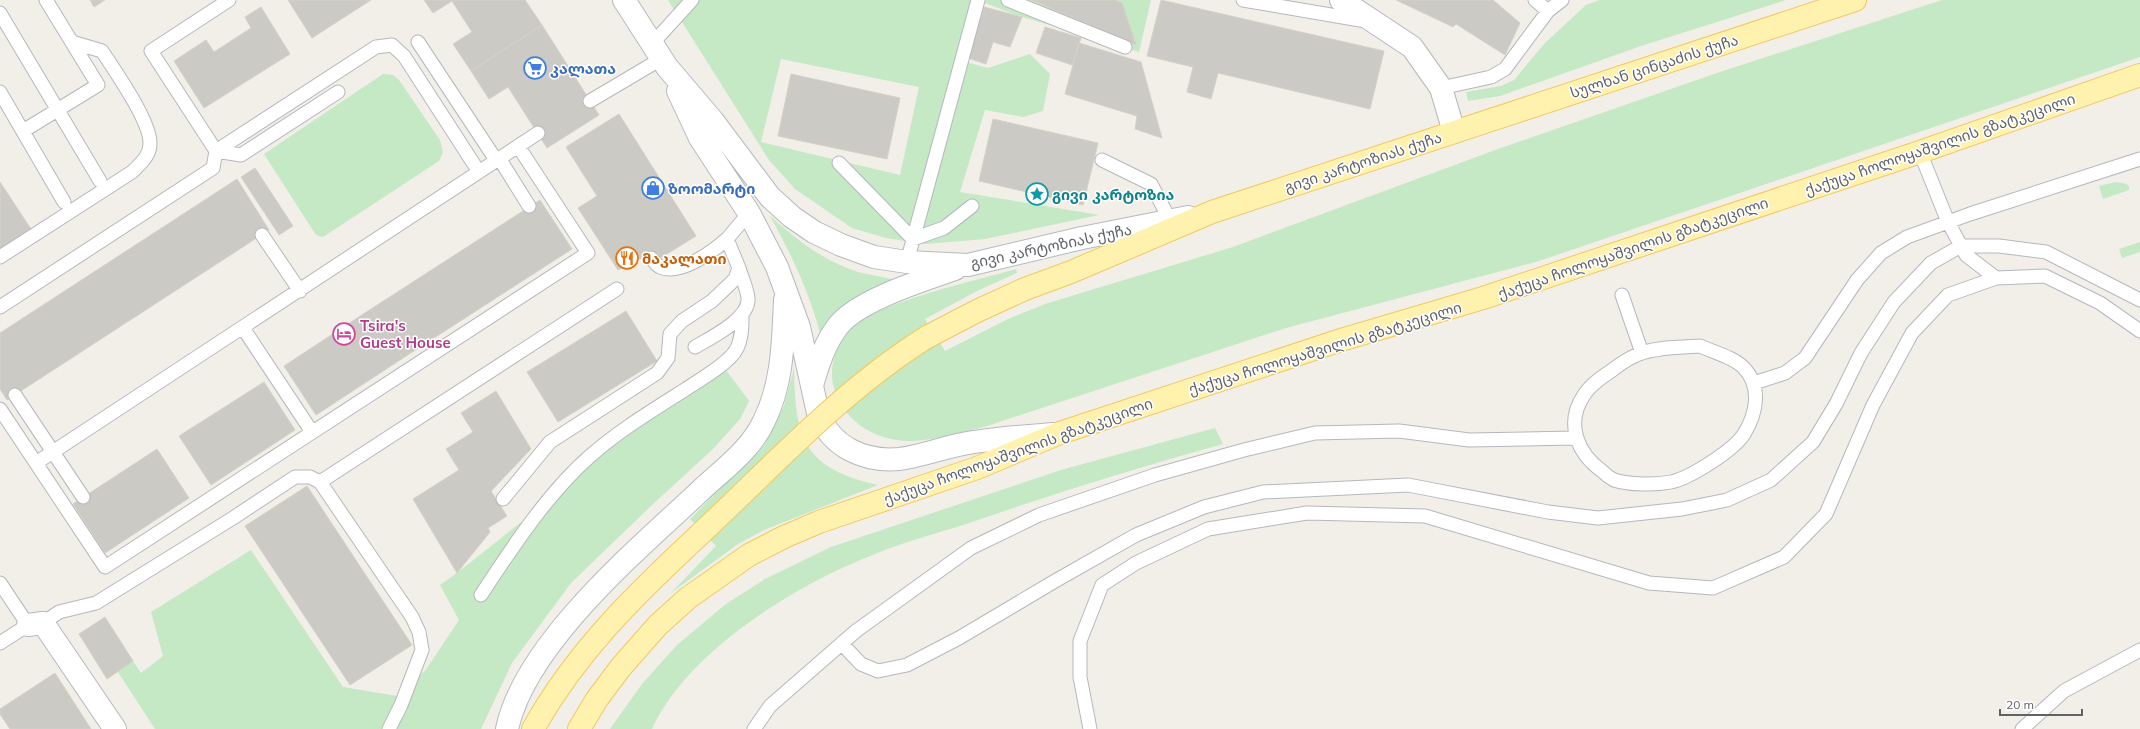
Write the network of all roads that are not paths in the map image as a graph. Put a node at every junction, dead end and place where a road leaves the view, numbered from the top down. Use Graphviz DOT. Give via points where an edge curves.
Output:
graph roads {
  1 [pos="46,0"];
  2 [pos="229,0"];
  3 [pos="624,0"];
  4 [pos="692,0"];
  5 [pos="978,0"];
  6 [pos="1008,0"];
  7 [pos="1243,0"];
  8 [pos="1341,0"];
  9 [pos="1535,0"];
  10 [pos="1562,0"];
  11 [pos="1855,0"];
  12 [pos="1548,11"];
  13 [pos="0,13"];
  14 [pos="1376,22"];
  15 [pos="72,42"];
  16 [pos="418,42"];
  17 [pos="1125,47"];
  18 [pos="660,56"];
  19 [pos="2140,75"];
  20 [pos="1441,88"];
  21 [pos="0,92"];
  22 [pos="338,92"];
  23 [pos="590,101"];
  24 [pos="58,110"];
  25 [pos="23,131"];
  26 [pos="1454,132"];
  27 [pos="538,133"];
  28 [pos="518,146"];
  29 [pos="216,151"];
  30 [pos="1920,152"];
  31 [pos="498,159"];
  32 [pos="2140,159"];
  33 [pos="1102,160"];
  34 [pos="839,163"];
  35 [pos="479,172"];
  36 [pos="100,181"];
  37 [pos="64,202"];
  38 [pos="529,206"];
  39 [pos="972,206"];
  40 [pos="1212,212"];
  41 [pos="749,213"];
  42 [pos="1170,220"];
  43 [pos="1948,222"];
  44 [pos="262,234"];
  45 [pos="727,239"];
  46 [pos="913,239"];
  47 [pos="1961,246"];
  48 [pos="1,255"];
  49 [pos="651,258"];
  50 [pos="907,262"];
  51 [pos="968,265"];
  52 [pos="739,268"];
  53 [pos="1996,278"];
  54 [pos="786,289"];
  55 [pos="617,290"];
  56 [pos="300,291"];
  57 [pos="1622,296"];
  58 [pos="2140,300"];
  59 [pos="0,307"];
  60 [pos="742,315"];
  61 [pos="243,328"];
  62 [pos="2140,331"];
  63 [pos="695,347"];
  64 [pos="1642,353"];
  65 [pos="813,382"];
  66 [pos="1754,383"];
  67 [pos="15,394"];
  68 [pos="0,408"];
  69 [pos="312,432"];
  70 [pos="1060,433"];
  71 [pos="1575,438"];
  72 [pos="53,452"];
  73 [pos="36,463"];
  74 [pos="320,482"];
  75 [pos="83,497"];
  76 [pos="503,499"];
  77 [pos="0,583"];
  78 [pos="482,595"];
  79 [pos="36,624"];
  80 [pos="0,643"];
  81 [pos="842,644"];
  82 [pos="2140,650"];
  83 [pos="115,729"];
  84 [pos="389,729"];
  85 [pos="507,729"];
  86 [pos="533,729"];
  87 [pos="579,729"];
  88 [pos="754,729"];
  89 [pos="1090,729"];
  90 [pos="2022,729"];
  1 -- 15 [label="lane"];
  2 -- 29 [label="lane" via="151,51"];
  3 -- 18 [label="main road, გივი კარტოზიას ქუჩა"];
  4 -- 18 [label="lane"];
  5 -- 46 [label="lane"];
  6 -- 17 [label="lane"];
  7 -- 14 [label="lane"];
  8 -- 14 [label="main road"];
  9 -- 12 [label="lane"];
  10 -- 12 [label="lane"];
  11 -- 26 [label="main road, სულხან ცინცაძის ქუჩა"];
  12 -- 20 [label="lane" via="1505,69 1491,77"];
  13 -- 24 [label="lane"];
  14 -- 20 [label="main road" via="1412,47"];
  15 -- 24 [label="lane" via="98,85"];
  15 -- 48 [label="lane" via="102,51 146,124 150,144 148,152 145,159 132,172"];
  16 -- 31 [label="lane"];
  18 -- 23 [label="lane"];
  18 -- 41 [label="main road, გივი კარტოზიას ქუჩა" via="700,138"];
  18 -- 50 [label="main road, გივი კარტოზიას ქუჩა" via="713,121 754,178 792,217 814,232 841,245 874,257"];
  19 -- 30 [label="main road, ქაქუცა ჩოლოყაშვილის გზატკეცილი"];
  20 -- 26 [label="main road"];
  21 -- 25 [label="lane"];
  22 -- 29 [label="lane" via="241,155"];
  24 -- 25 [label="lane"];
  24 -- 36 [label="lane"];
  25 -- 37 [label="lane"];
  26 -- 40 [label="main road, გივი კარტოზიას ქუჩა"];
  27 -- 28 [label="lane"];
  28 -- 31 [label="lane"];
  28 -- 69 [label="lane" via="588,253"];
  29 -- 35 [label="lane" via="376,47 392,45 404,56"];
  29 -- 59 [label="lane" via="214,168"];
  30 -- 43 [label="lane"];
  30 -- 70 [label="main road, ქაქუცა ჩოლოყაშვილის გზატკეცილი" via="1483,298 1341,340"];
  31 -- 35 [label="lane"];
  31 -- 38 [label="lane"];
  32 -- 43 [label="lane"];
  33 -- 42 [label="lane" via="1151,184"];
  34 -- 46 [label="lane"];
  35 -- 56 [label="lane"];
  39 -- 46 [label="lane" via="944,228"];
  40 -- 42 [label="main road, გივი კარტოზიას ქუჩა"];
  40 -- 86 [label="main road, bridge" via="1071,272 1025,288 927,337 882,368 829,412 610,622 561,685"];
  41 -- 45 [label="lane"];
  41 -- 54 [label="main road, გივი კარტოზიას ქუჩა" via="765,241"];
  42 -- 51 [label="main road, გივი კარტოზიას ქუჩა"];
  43 -- 47 [label="lane"];
  43 -- 66 [label="lane" via="1907,237 1881,253 1857,280 1805,358 1785,373"];
  44 -- 56 [label="lane"];
  45 -- 49 [label="lane" via="704,257 682,267 658,267"];
  45 -- 52 [label="lane"];
  46 -- 50 [label="lane"];
  47 -- 53 [label="lane" via="1966,255"];
  47 -- 58 [label="lane" via="1999,246 2046,252"];
  47 -- 81 [label="lane" via="1931,263 1894,302 1861,353 1836,404 1813,442 1771,480 1727,500 1682,509 1598,518 1548,512 1408,485 1263,492 1204,507 1136,535 959,638 907,665 878,671 861,664"];
  50 -- 51 [label="main road, გივი კარტოზიას ქუჩა"];
  51 -- 65 [label="main road" via="852,312 838,325 829,340 820,357"];
  52 -- 60 [label="lane" via="748,300"];
  52 -- 76 [label="lane" via="735,279 712,301 682,321 670,334 668,358 656,373 550,442"];
  53 -- 62 [label="lane" via="2045,276 2100,303"];
  53 -- 89 [label="lane" via="1948,295 1912,333 1872,404 1826,514 1784,557 1713,588 1649,583 1425,516 1308,513 1208,529 1136,563 1102,585 1080,641 1080,677"];
  54 -- 65 [label="main road, გივი კარტოზიას ქუჩა"];
  54 -- 85 [label="main road" via="781,365 772,403 764,423 739,454 618,568 552,642 526,682 509,718"];
  55 -- 74 [label="lane"];
  56 -- 61 [label="lane"];
  57 -- 64 [label="lane"];
  60 -- 63 [label="lane" via="723,331"];
  60 -- 78 [label="lane" via="741,336 736,351 716,369 589,457 546,504 506,557"];
  61 -- 69 [label="lane"];
  61 -- 72 [label="lane"];
  64 -- 66 [label="lane" via="1700,346 1743,367"];
  64 -- 71 [label="lane" via="1619,364 1584,395 1575,417"];
  65 -- 70 [label="main road, გივი კარტოზიას ქუჩა" via="822,425 835,440 852,452 876,459 899,458 973,442"];
  66 -- 71 [label="lane" via="1756,407 1743,435 1706,468 1672,482 1640,484 1613,480 1589,462"];
  67 -- 72 [label="lane"];
  68 -- 73 [label="lane"];
  69 -- 73 [label="lane" via="105,567"];
  70 -- 87 [label="main road, ქაქუცა ჩოლოყაშვილის გზატკეცილი" via="977,468 819,522 749,555 704,585 658,625 620,667"];
  71 -- 81 [label="lane" via="1469,440 1399,431 1323,433 1244,450 1155,475 1039,515 971,548 856,631"];
  72 -- 73 [label="lane"];
  72 -- 75 [label="lane"];
  74 -- 79 [label="lane" via="310,477 295,477 96,603 59,612"];
  74 -- 84 [label="lane" via="412,617 419,632 422,650"];
  77 -- 79 [label="lane"];
  79 -- 80 [label="lane"];
  79 -- 83 [label="main road"];
  81 -- 88 [label="lane" via="770,706"];
  82 -- 90 [label="lane" via="2064,691"];
}
